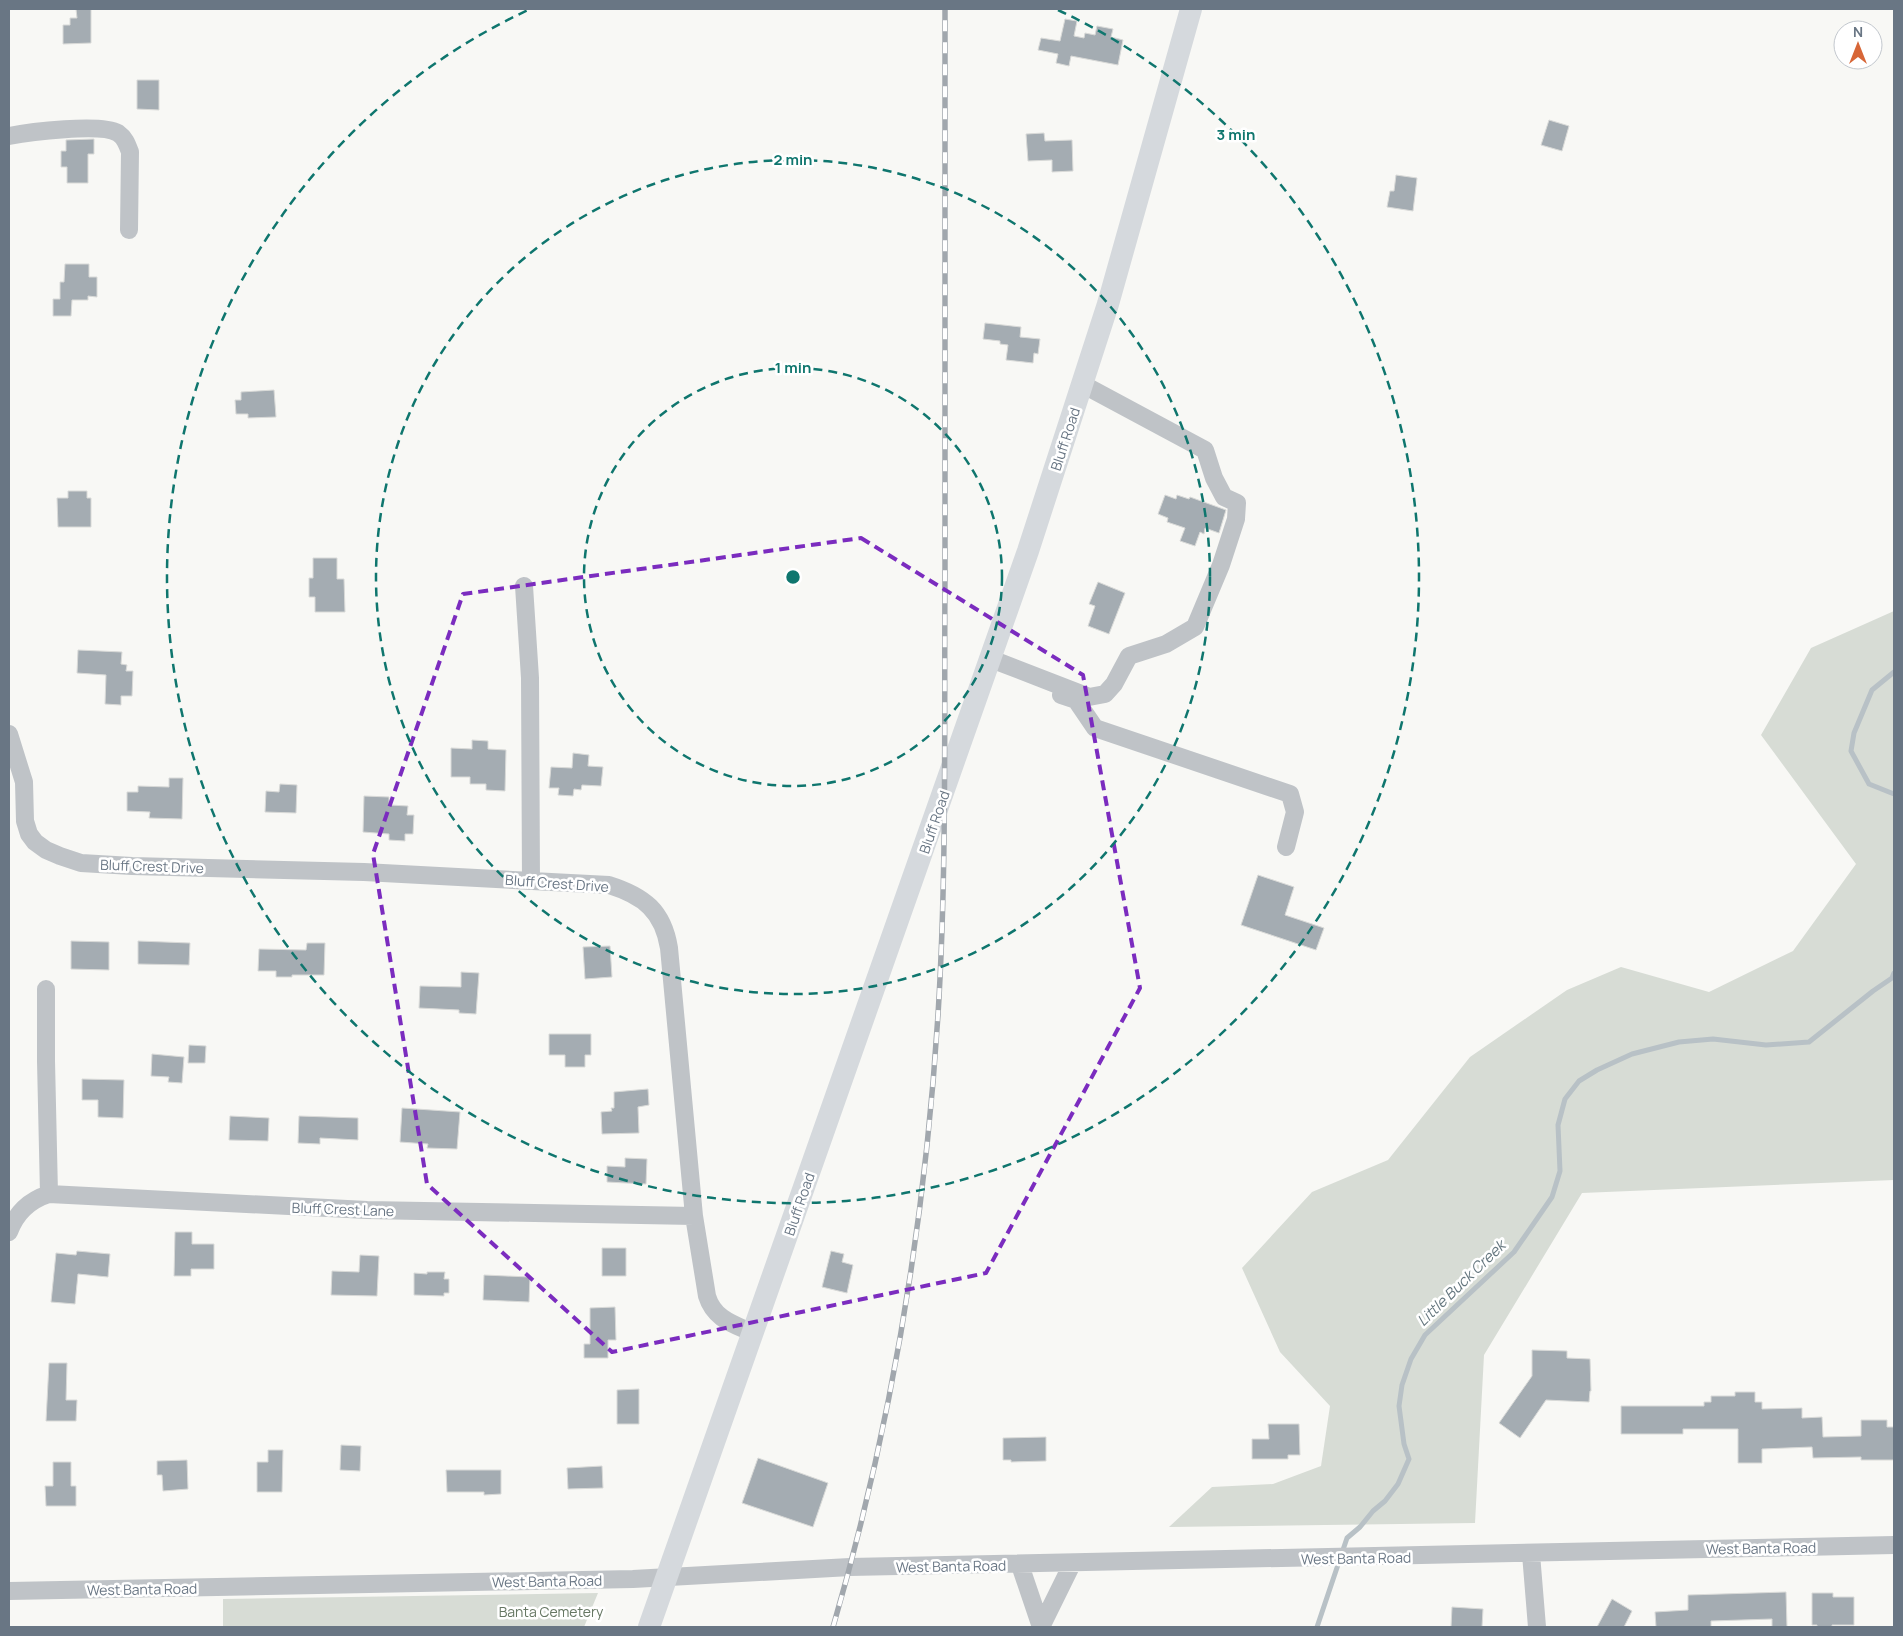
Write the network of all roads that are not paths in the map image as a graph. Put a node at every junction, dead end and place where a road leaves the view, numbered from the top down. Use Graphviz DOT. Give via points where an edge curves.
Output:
graph roads {
  1 [pos="1190,9"];
  2 [pos="9,136"];
  3 [pos="129,230"];
  4 [pos="1082,384"];
  5 [pos="524,586"];
  6 [pos="989,664"];
  7 [pos="9,734"];
  8 [pos="1286,848"];
  9 [pos="531,881"];
  10 [pos="46,989"];
  11 [pos="50,1194"];
  12 [pos="694,1216"];
  13 [pos="9,1232"];
  14 [pos="753,1333"];
  15 [pos="1894,1545"];
  16 [pos="1531,1554"];
  17 [pos="1020,1564"];
  18 [pos="1072,1564"];
  19 [pos="667,1576"];
  20 [pos="9,1592"];
  21 [pos="650,1627"];
  22 [pos="1041,1627"];
  23 [pos="1536,1627"];
  1 -- 4 [label="main road, Bluff Road" via="1119,268"];
  2 -- 3 [label="street" via="98,128 117,132 126,140 130,152"];
  4 -- 6 [label="main road, Bluff Road"];
  4 -- 6 [label="street" via="1205,450 1224,497 1237,503 1236,519 1222,565 1195,627 1166,644 1129,656 1105,694 1089,697"];
  5 -- 9 [label="street" via="530,678"];
  6 -- 8 [label="street" via="1076,700 1095,728 1290,794 1295,812"];
  6 -- 14 [label="main road, Bluff Road"];
  7 -- 9 [label="street, Bluff Crest Drive" via="24,782 27,830 38,845 60,856 90,864 364,872"];
  9 -- 12 [label="street, Bluff Crest Drive" via="618,887 647,903 662,924 669,948"];
  10 -- 11 [label="street"];
  11 -- 12 [label="street, Bluff Crest Lane" via="367,1210"];
  11 -- 13 [label="street, Bluff Crest Lane" via="34,1200 21,1211"];
  12 -- 14 [label="street, Bluff Crest Drive" via="710,1306 722,1319"];
  14 -- 19 [label="main road, Bluff Road"];
  15 -- 16 [label="street, West Banta Road"];
  16 -- 18 [label="street, West Banta Road"];
  16 -- 23 [label="street"];
  17 -- 18 [label="street, West Banta Road"];
  17 -- 19 [label="street, West Banta Road"];
  17 -- 22 [label="street"];
  18 -- 22 [label="street"];
  19 -- 20 [label="street, West Banta Road"];
  19 -- 21 [label="main road, Bluff Road"];
}
